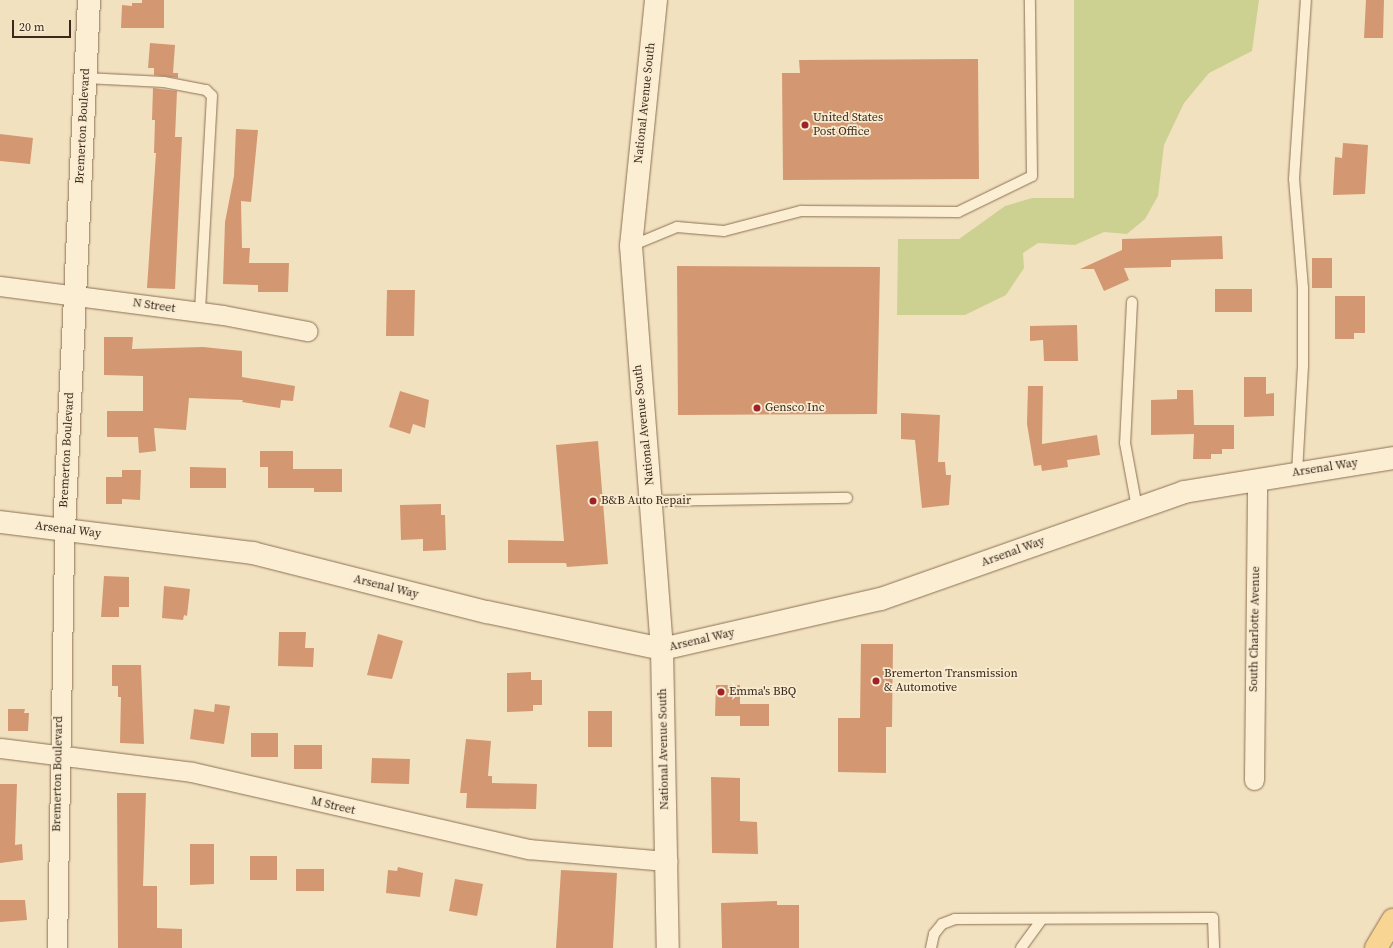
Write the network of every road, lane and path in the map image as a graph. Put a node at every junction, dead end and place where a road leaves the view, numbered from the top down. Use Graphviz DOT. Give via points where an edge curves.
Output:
graph roads {
  1 [pos="89,0"];
  2 [pos="656,0"];
  3 [pos="1030,0"];
  4 [pos="1306,0"];
  5 [pos="85,78"];
  6 [pos="631,246"];
  7 [pos="0,286"];
  8 [pos="74,296"];
  9 [pos="1132,302"];
  10 [pos="200,312"];
  11 [pos="307,331"];
  12 [pos="1393,458"];
  13 [pos="1297,473"];
  14 [pos="1257,478"];
  15 [pos="847,498"];
  16 [pos="651,502"];
  17 [pos="1137,508"];
  18 [pos="0,522"];
  19 [pos="64,530"];
  20 [pos="662,650"];
  21 [pos="0,748"];
  22 [pos="58,756"];
  23 [pos="1254,780"];
  24 [pos="667,861"];
  25 [pos="1042,919"];
  26 [pos="1393,920"];
  27 [pos="57,948"];
  28 [pos="668,948"];
  29 [pos="930,948"];
  30 [pos="1021,948"];
  31 [pos="1214,948"];
  32 [pos="1376,948"];
  1 -- 5 [label="main road, Bremerton Boulevard"];
  2 -- 6 [label="main road, National Avenue South"];
  3 -- 6 [label="lane" via="1032,176 958,212 801,211 724,231 677,227"];
  4 -- 13 [label="lane" via="1294,179 1303,295 1303,366"];
  5 -- 8 [label="main road, Bremerton Boulevard"];
  5 -- 10 [label="lane" via="164,82 206,90 212,96"];
  6 -- 16 [label="main road, National Avenue South" via="637,354"];
  7 -- 8 [label="street, N Street"];
  8 -- 10 [label="street, N Street"];
  8 -- 19 [label="main road, Bremerton Boulevard"];
  9 -- 17 [label="lane" via="1125,443"];
  10 -- 11 [label="street, N Street"];
  12 -- 13 [label="main road, Arsenal Way"];
  13 -- 14 [label="main road, Arsenal Way"];
  14 -- 17 [label="main road, Arsenal Way" via="1184,492"];
  14 -- 23 [label="street, South Charlotte Avenue"];
  15 -- 16 [label="lane"];
  16 -- 20 [label="main road, National Avenue South"];
  17 -- 20 [label="main road, Arsenal Way" via="881,599"];
  18 -- 19 [label="main road, Arsenal Way"];
  19 -- 20 [label="main road, Arsenal Way" via="253,553 486,612"];
  19 -- 22 [label="street, Bremerton Boulevard"];
  20 -- 24 [label="main road, National Avenue South"];
  21 -- 22 [label="street, M Street"];
  22 -- 24 [label="street, M Street" via="192,772 529,849"];
  22 -- 27 [label="street, Bremerton Boulevard"];
  24 -- 28 [label="main road, National Avenue South"];
  25 -- 29 [label="lane" via="956,919 942,924 934,934"];
  25 -- 30 [label="lane"];
  25 -- 31 [label="lane" via="1213,918"];
  26 -- 32 [label="main road"];
}
